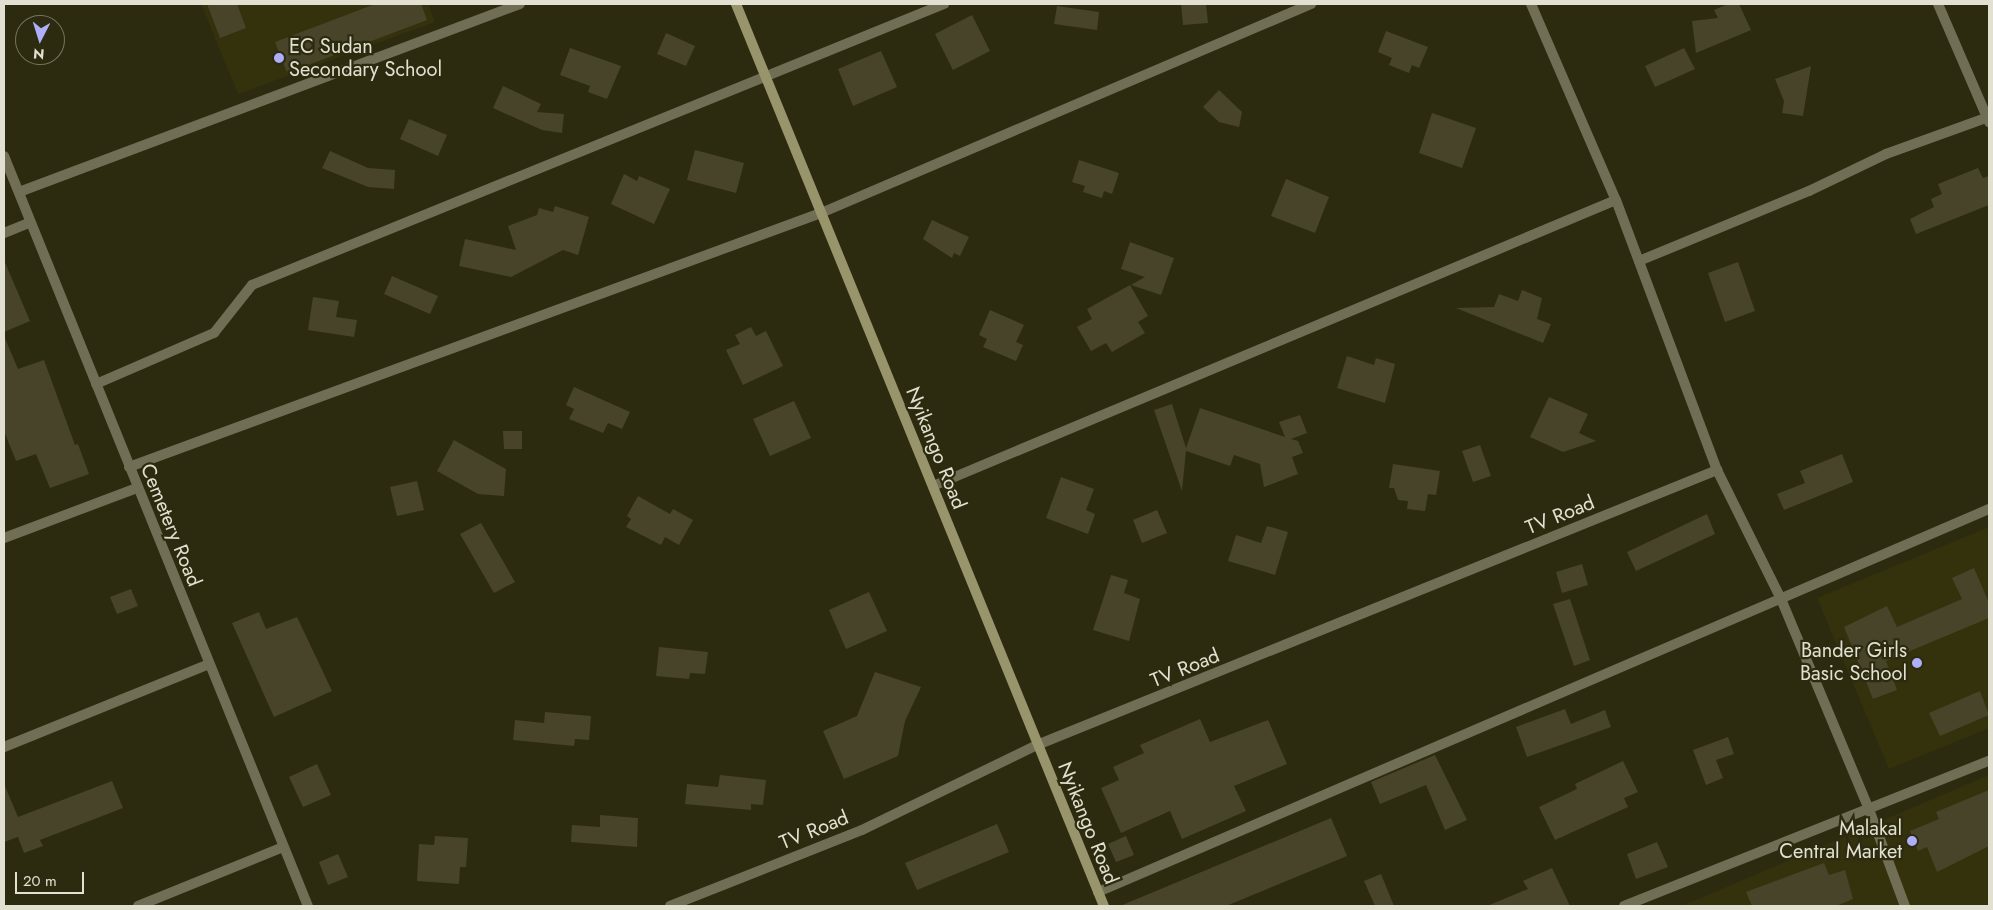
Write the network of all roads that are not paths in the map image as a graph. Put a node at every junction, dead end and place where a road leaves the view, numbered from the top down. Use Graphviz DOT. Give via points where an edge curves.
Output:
graph roads {
  1 [pos="520,4"];
  2 [pos="736,4"];
  3 [pos="944,4"];
  4 [pos="1311,4"];
  5 [pos="1531,4"];
  6 [pos="1938,4"];
  7 [pos="765,78"];
  8 [pos="1989,119"];
  9 [pos="4,156"];
  10 [pos="19,192"];
  11 [pos="1616,200"];
  12 [pos="821,213"];
  13 [pos="29,223"];
  14 [pos="4,233"];
  15 [pos="1639,261"];
  16 [pos="96,384"];
  17 [pos="129,467"];
  18 [pos="1717,470"];
  19 [pos="932,486"];
  20 [pos="137,488"];
  21 [pos="1989,508"];
  22 [pos="4,538"];
  23 [pos="1781,599"];
  24 [pos="209,664"];
  25 [pos="1037,745"];
  26 [pos="4,747"];
  27 [pos="1989,761"];
  28 [pos="1870,812"];
  29 [pos="284,847"];
  30 [pos="1098,892"];
  31 [pos="138,906"];
  32 [pos="308,906"];
  33 [pos="670,906"];
  34 [pos="1104,906"];
  35 [pos="1624,906"];
  36 [pos="1905,906"];
  1 -- 10 [label="street"];
  2 -- 7 [label="street, Nyikango Road"];
  3 -- 7 [label="street"];
  4 -- 12 [label="street"];
  5 -- 11 [label="street"];
  6 -- 8 [label="street"];
  7 -- 12 [label="street, Nyikango Road"];
  7 -- 16 [label="street" via="252,285 214,333"];
  8 -- 15 [label="street" via="1886,154 1809,192"];
  9 -- 10 [label="street, Cemetery Road"];
  10 -- 13 [label="street, Cemetery Road"];
  11 -- 15 [label="street"];
  11 -- 19 [label="street"];
  12 -- 17 [label="street"];
  12 -- 19 [label="street, Nyikango Road"];
  13 -- 14 [label="street"];
  13 -- 16 [label="street, Cemetery Road"];
  15 -- 18 [label="street"];
  16 -- 17 [label="street, Cemetery Road"];
  17 -- 20 [label="street, Cemetery Road"];
  18 -- 23 [label="street"];
  18 -- 25 [label="street, TV Road"];
  19 -- 25 [label="street, Nyikango Road"];
  20 -- 22 [label="street"];
  20 -- 24 [label="street, Cemetery Road"];
  21 -- 23 [label="street"];
  23 -- 28 [label="street"];
  23 -- 30 [label="street"];
  24 -- 26 [label="street"];
  24 -- 29 [label="street, Cemetery Road"];
  25 -- 30 [label="street, Nyikango Road"];
  25 -- 33 [label="street, TV Road" via="862,830"];
  27 -- 28 [label="street"];
  28 -- 35 [label="street"];
  28 -- 36 [label="street"];
  29 -- 31 [label="street"];
  29 -- 32 [label="street, Cemetery Road"];
  30 -- 34 [label="street, Nyikango Road"];
}
